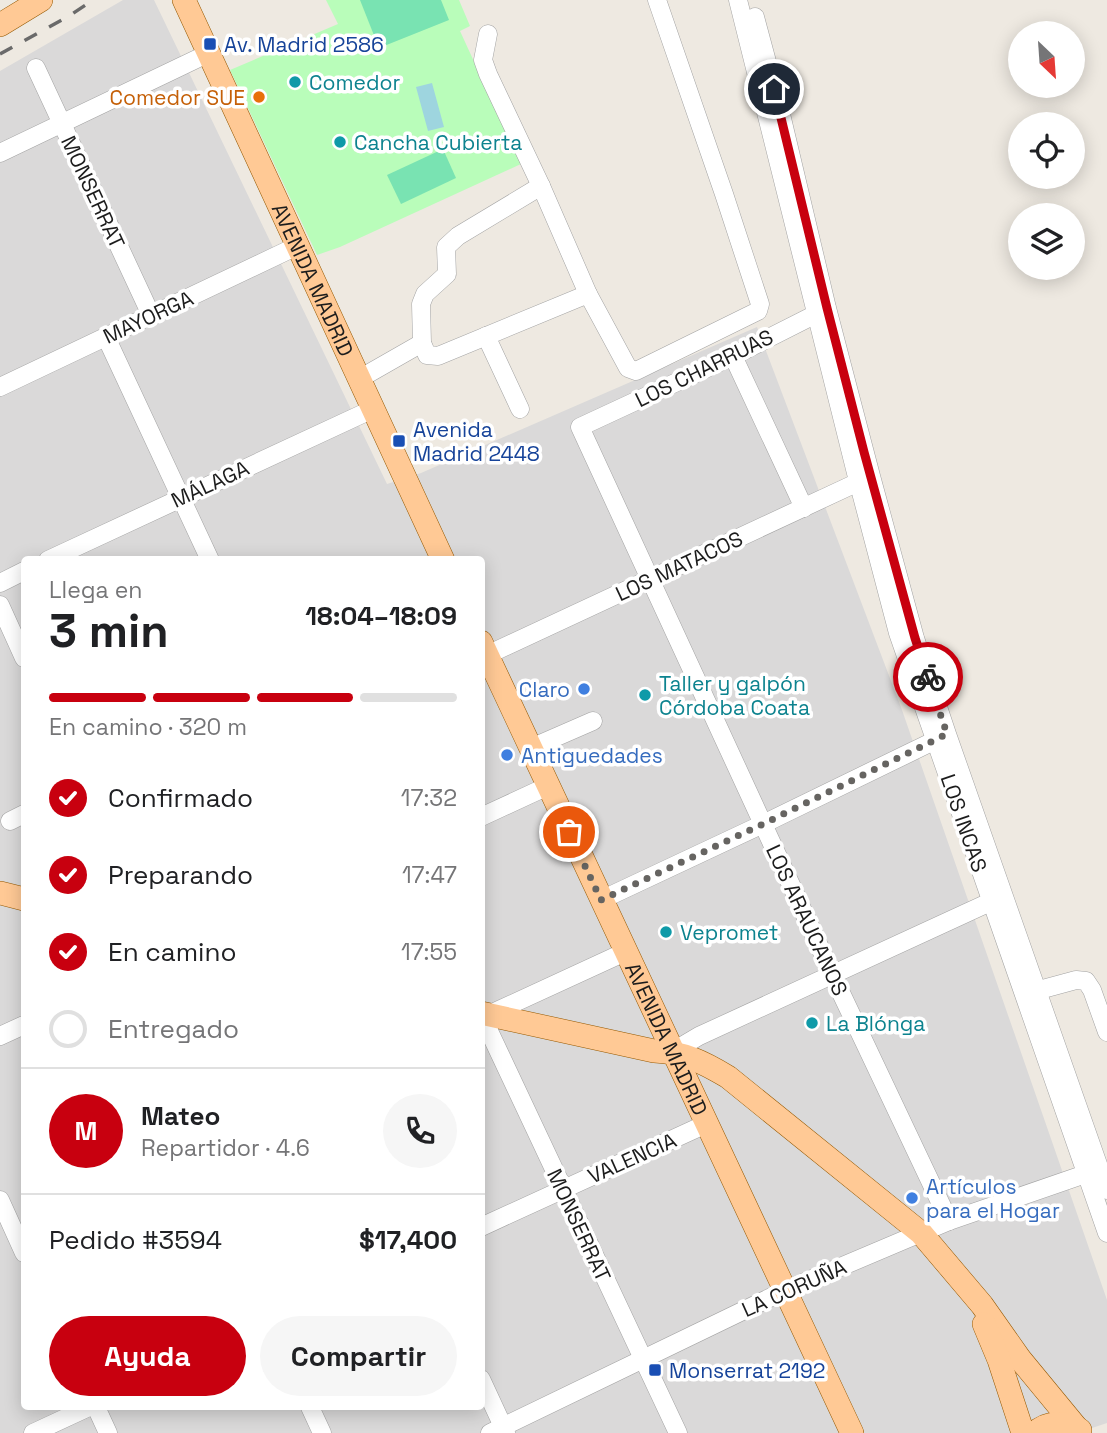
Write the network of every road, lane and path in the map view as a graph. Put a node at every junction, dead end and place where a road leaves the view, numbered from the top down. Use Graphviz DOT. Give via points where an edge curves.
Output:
graph roads {
  1 [pos="41,0"];
  2 [pos="184,0"];
  3 [pos="657,0"];
  4 [pos="738,0"];
  5 [pos="751,0"];
  6 [pos="0,25"];
  7 [pos="488,34"];
  8 [pos="207,54"];
  9 [pos="36,68"];
  10 [pos="61,124"];
  11 [pos="0,153"];
  12 [pos="541,186"];
  13 [pos="297,246"];
  14 [pos="588,294"];
  15 [pos="822,311"];
  16 [pos="152,315"];
  17 [pos="486,336"];
  18 [pos="106,337"];
  19 [pos="422,343"];
  20 [pos="733,356"];
  21 [pos="359,379"];
  22 [pos="0,386"];
  23 [pos="373,409"];
  24 [pos="520,410"];
  25 [pos="580,426"];
  26 [pos="864,479"];
  27 [pos="181,498"];
  28 [pos="804,508"];
  29 [pos="57,556"];
  30 [pos="208,556"];
  31 [pos="441,556"];
  32 [pos="21,572"];
  33 [pos="650,579"];
  34 [pos="0,583"];
  35 [pos="0,605"];
  36 [pos="485,649"];
  37 [pos="21,651"];
  38 [pos="485,651"];
  39 [pos="593,721"];
  40 [pos="941,737"];
  41 [pos="531,748"];
  42 [pos="548,786"];
  43 [pos="485,815"];
  44 [pos="763,824"];
  45 [pos="0,893"];
  46 [pos="21,898"];
  47 [pos="998,898"];
  48 [pos="601,900"];
  49 [pos="625,951"];
  50 [pos="833,976"];
  51 [pos="1031,992"];
  52 [pos="485,1015"];
  53 [pos="485,1015"];
  54 [pos="485,1018"];
  55 [pos="21,1026"];
  56 [pos="1107,1032"];
  57 [pos="0,1036"];
  58 [pos="672,1052"];
  59 [pos="706,1124"];
  60 [pos="1098,1170"];
  61 [pos="562,1189"];
  62 [pos="1107,1190"];
  63 [pos="0,1200"];
  64 [pos="949,1221"];
  65 [pos="485,1225"];
  66 [pos="921,1233"];
  67 [pos="1107,1233"];
  68 [pos="13,1235"];
  69 [pos="965,1283"];
  70 [pos="786,1290"];
  71 [pos="643,1358"];
  72 [pos="485,1391"];
  73 [pos="83,1410"];
  74 [pos="97,1410"];
  75 [pos="311,1410"];
  76 [pos="1079,1430"];
  77 [pos="500,1431"];
  78 [pos="33,1433"];
  79 [pos="108,1433"];
  80 [pos="322,1433"];
  81 [pos="678,1433"];
  82 [pos="852,1433"];
  83 [pos="1023,1433"];
  84 [pos="1035,1433"];
  1 -- 6 [label="main road"];
  2 -- 8 [label="main road, AVENIDA MADRID"];
  3 -- 14 [label="street" via="760,304 758,311 636,371 628,368"];
  4 -- 15 [label="street, LOS INCAS"];
  5 -- 15 [label="street, LOS INCAS" via="780,110"];
  7 -- 12 [label="street" via="483,60"];
  8 -- 10 [label="street"];
  8 -- 13 [label="main road, AVENIDA MADRID"];
  9 -- 10 [label="street, MONSERRAT"];
  10 -- 11 [label="street"];
  10 -- 16 [label="street, MONSERRAT"];
  12 -- 14 [label="street"];
  12 -- 19 [label="street" via="446,247 447,274 425,294 421,304"];
  13 -- 16 [label="street, MAYORGA"];
  13 -- 21 [label="main road, AVENIDA MADRID"];
  14 -- 17 [label="street"];
  15 -- 20 [label="street, LOS CHARRUAS"];
  15 -- 26 [label="street, LOS INCAS"];
  16 -- 18 [label="street, MAYORGA"];
  17 -- 19 [label="street" via="438,356 428,355"];
  17 -- 24 [label="street"];
  18 -- 22 [label="street, MAYORGA"];
  18 -- 27 [label="street"];
  19 -- 21 [label="street"];
  20 -- 25 [label="street, LOS CHARRUAS"];
  20 -- 28 [label="street"];
  21 -- 23 [label="main road, AVENIDA MADRID"];
  23 -- 27 [label="street, MÁLAGA"];
  23 -- 31 [label="main road, AVENIDA MADRID"];
  25 -- 33 [label="street, LOS ARAUCANOS"];
  26 -- 28 [label="street, LOS MATACOS"];
  26 -- 40 [label="street, LOS INCAS"];
  27 -- 29 [label="street, MÁLAGA"];
  27 -- 30 [label="street"];
  28 -- 33 [label="street, LOS MATACOS"];
  32 -- 34 [label="street"];
  33 -- 36 [label="street, LOS MATACOS"];
  33 -- 44 [label="street, LOS ARAUCANOS"];
  35 -- 37 [label="street"];
  38 -- 41 [label="main road, AVENIDA MADRID"];
  39 -- 41 [label="street"];
  40 -- 44 [label="street"];
  40 -- 47 [label="street, LOS INCAS"];
  41 -- 42 [label="main road, AVENIDA MADRID"];
  42 -- 43 [label="street"];
  42 -- 48 [label="main road, AVENIDA MADRID"];
  44 -- 48 [label="street"];
  44 -- 50 [label="street, LOS ARAUCANOS"];
  45 -- 46 [label="main road"];
  47 -- 50 [label="street"];
  47 -- 51 [label="street, LOS INCAS"];
  48 -- 49 [label="main road, AVENIDA MADRID"];
  49 -- 52 [label="street"];
  49 -- 58 [label="main road, AVENIDA MADRID"];
  50 -- 58 [label="street"];
  50 -- 64 [label="street, LOS ARAUCANOS"];
  51 -- 56 [label="street" via="1086,981"];
  51 -- 60 [label="street, LOS INCAS"];
  53 -- 58 [label="main road"];
  54 -- 61 [label="street, MONSERRAT"];
  55 -- 57 [label="street"];
  58 -- 59 [label="main road, AVENIDA MADRID"];
  58 -- 66 [label="main road" via="728,1077"];
  59 -- 61 [label="street, VALENCIA"];
  59 -- 70 [label="main road, AVENIDA MADRID"];
  60 -- 62 [label="street, LOS INCAS"];
  60 -- 64 [label="street, LA CORUÑA"];
  60 -- 67 [label="street, LOS INCAS"];
  61 -- 65 [label="street, VALENCIA"];
  61 -- 71 [label="street, MONSERRAT"];
  63 -- 68 [label="street"];
  64 -- 66 [label="street, LA CORUÑA"];
  66 -- 69 [label="main road"];
  66 -- 70 [label="street, LA CORUÑA"];
  69 -- 76 [label="main road"];
  69 -- 83 [label="main road" via="999,1360"];
  70 -- 71 [label="street, LA CORUÑA"];
  70 -- 82 [label="main road, AVENIDA MADRID"];
  71 -- 77 [label="street, LA CORUÑA"];
  71 -- 81 [label="street, MONSERRAT"];
  72 -- 77 [label="street"];
  73 -- 78 [label="street"];
  74 -- 79 [label="street"];
  75 -- 80 [label="street"];
  76 -- 84 [label="main road" via="1059,1424 1046,1425"];
}
